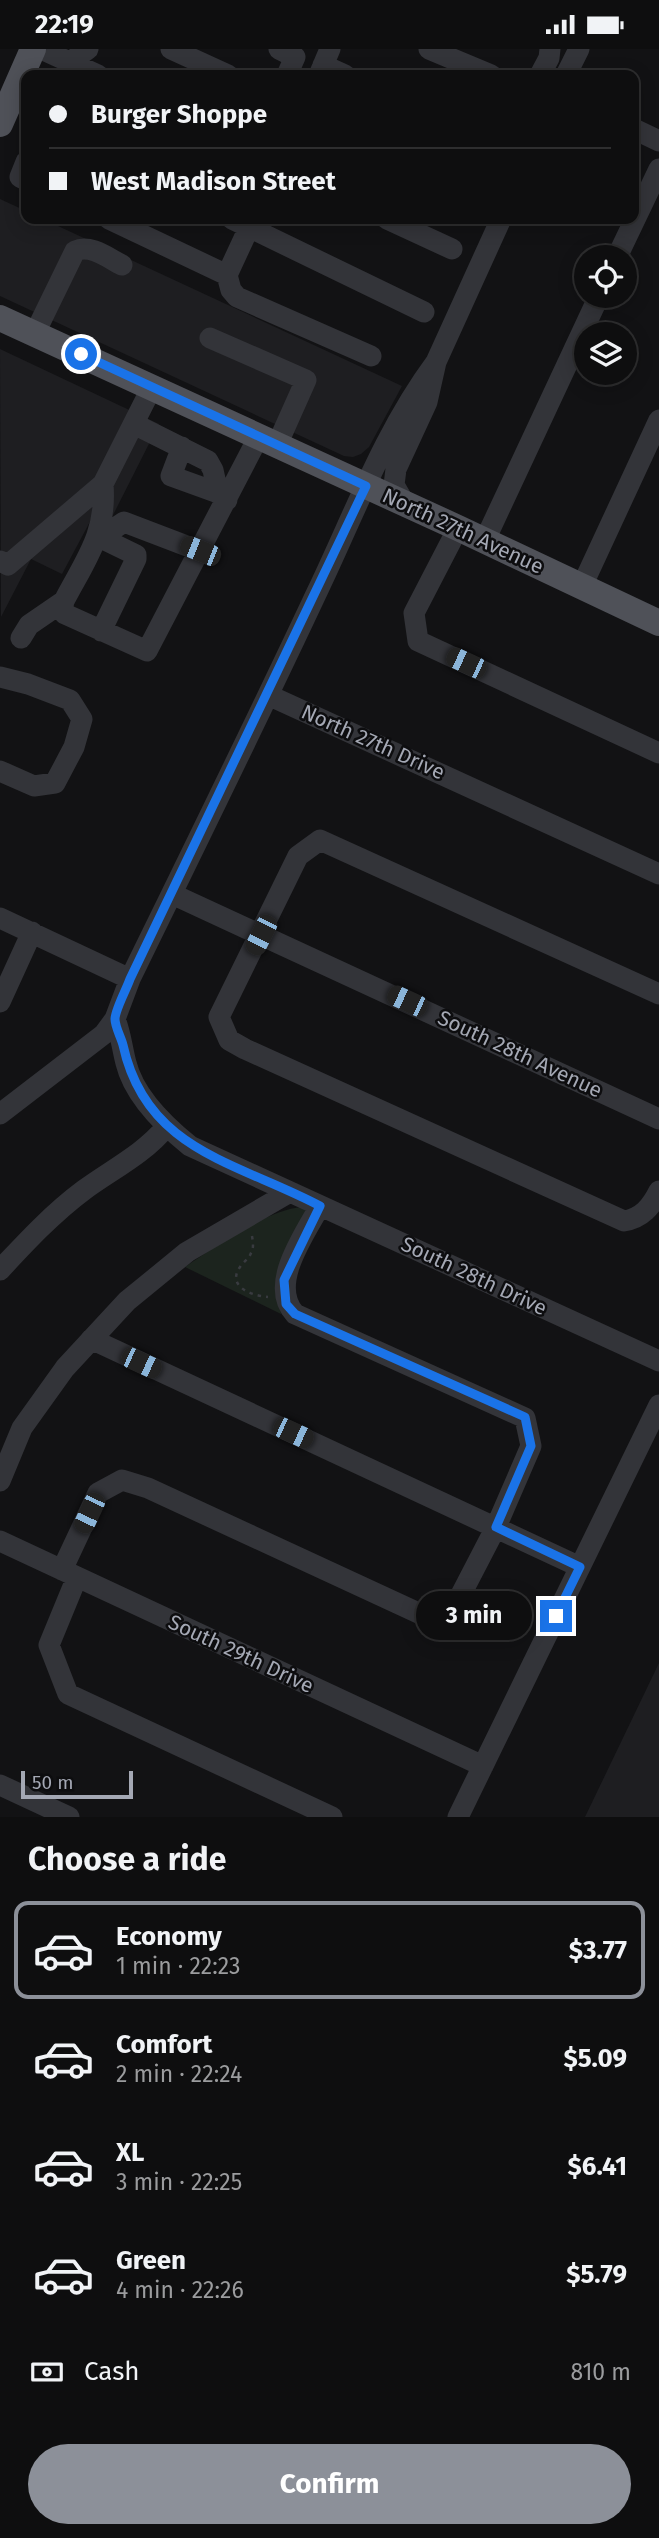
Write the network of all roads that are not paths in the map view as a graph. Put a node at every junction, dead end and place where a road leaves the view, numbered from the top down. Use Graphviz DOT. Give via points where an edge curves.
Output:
graph roads {
  1 [pos="33,49"];
  2 [pos="41,49"];
  3 [pos="88,49"];
  4 [pos="171,49"];
  5 [pos="279,49"];
  6 [pos="429,49"];
  7 [pos="550,49"];
  8 [pos="579,49"];
  9 [pos="67,68"];
  10 [pos="24,70"];
  11 [pos="217,70"];
  12 [pos="288,70"];
  13 [pos="479,70"];
  14 [pos="543,70"];
  15 [pos="568,70"];
  16 [pos="21,76"];
  17 [pos="1,120"];
  18 [pos="639,131"];
  19 [pos="659,141"];
  20 [pos="659,169"];
  21 [pos="639,211"];
  22 [pos="120,224"];
  23 [pos="243,224"];
  24 [pos="248,224"];
  25 [pos="398,224"];
  26 [pos="499,224"];
  27 [pos="633,224"];
  28 [pos="623,245"];
  29 [pos="452,249"];
  30 [pos="122,265"];
  31 [pos="227,275"];
  32 [pos="593,308"];
  33 [pos="424,312"];
  34 [pos="0,318"];
  35 [pos="34,334"];
  36 [pos="210,338"];
  37 [pos="371,356"];
  38 [pos="436,362"];
  39 [pos="152,387"];
  40 [pos="659,419"];
  41 [pos="134,424"];
  42 [pos="268,440"];
  43 [pos="182,447"];
  44 [pos="103,484"];
  45 [pos="366,486"];
  46 [pos="223,497"];
  47 [pos="405,503"];
  48 [pos="458,528"];
  49 [pos="99,533"];
  50 [pos="485,540"];
  51 [pos="200,551"];
  52 [pos="0,561"];
  53 [pos="582,586"];
  54 [pos="64,601"];
  55 [pos="659,623"];
  56 [pos="101,631"];
  57 [pos="21,638"];
  58 [pos="0,677"];
  59 [pos="268,695"];
  60 [pos="659,753"];
  61 [pos="0,771"];
  62 [pos="659,874"];
  63 [pos="172,894"];
  64 [pos="0,918"];
  65 [pos="32,932"];
  66 [pos="261,935"];
  67 [pos="130,979"];
  68 [pos="659,994"];
  69 [pos="0,1002"];
  70 [pos="115,1019"];
  71 [pos="0,1114"];
  72 [pos="659,1119"];
  73 [pos="166,1127"];
  74 [pos="659,1191"];
  75 [pos="290,1192"];
  76 [pos="320,1206"];
  77 [pos="0,1270"];
  78 [pos="91,1339"];
  79 [pos="659,1361"];
  80 [pos="659,1405"];
  81 [pos="0,1481"];
  82 [pos="496,1527"];
  83 [pos="0,1541"];
  84 [pos="580,1567"];
  85 [pos="70,1574"];
  86 [pos="483,1766"];
  87 [pos="0,1785"];
  88 [pos="69,1817"];
  89 [pos="332,1817"];
  90 [pos="458,1817"];
  1 -- 10 [label="main road"];
  2 -- 9 [label="street"];
  3 -- 9 [label="street"];
  4 -- 11 [label="street"];
  5 -- 12 [label="street" via="295,57"];
  6 -- 13 [label="street"];
  7 -- 14 [label="street"];
  8 -- 15 [label="street"];
  16 -- 17 [label="main road"];
  18 -- 19 [label="street"];
  20 -- 21 [label="street"];
  22 -- 31 [label="street"];
  23 -- 31 [label="street"];
  24 -- 33 [label="street"];
  25 -- 29 [label="street"];
  26 -- 38 [label="street"];
  27 -- 28 [label="street"];
  30 -- 35 [label="street" via="90,249 75,251"];
  31 -- 37 [label="street" via="237,297"];
  32 -- 50 [label="street"];
  34 -- 35 [label="main road, North 27th Avenue"];
  35 -- 39 [label="main road, North 27th Avenue"];
  36 -- 42 [label="street" via="306,380"];
  38 -- 45 [label="street" via="412,394"];
  38 -- 47 [label="street" via="427,402 393,478"];
  39 -- 41 [label="street"];
  39 -- 42 [label="main road, North 27th Avenue"];
  40 -- 53 [label="street"];
  41 -- 43 [label="street"];
  41 -- 44 [label="street"];
  42 -- 45 [label="main road, North 27th Avenue"];
  42 -- 46 [label="street"];
  43 -- 46 [label="street" via="208,461"];
  43 -- 46 [label="street" via="171,477"];
  44 -- 49 [label="street"];
  44 -- 52 [label="street" via="8,565"];
  45 -- 47 [label="main road, North 27th Avenue"];
  45 -- 59 [label="street"];
  46 -- 51 [label="street"];
  47 -- 48 [label="main road, North 27th Avenue"];
  48 -- 50 [label="main road, North 27th Avenue"];
  48 -- 60 [label="street" via="414,613 418,641"];
  49 -- 51 [label="street" via="124,522"];
  49 -- 54 [label="street"];
  49 -- 56 [label="street" via="136,555"];
  50 -- 53 [label="main road, North 27th Avenue"];
  51 -- 56 [label="street" via="148,651"];
  53 -- 55 [label="main road, North 27th Avenue"];
  54 -- 56 [label="street" via="65,614"];
  54 -- 57 [label="street" via="29,625"];
  58 -- 61 [label="street" via="70,701 82,719 74,747 55,783 34,786"];
  59 -- 62 [label="street, North 27th Drive"];
  59 -- 63 [label="street"];
  63 -- 66 [label="street, South 28th Avenue"];
  63 -- 67 [label="street"];
  64 -- 65 [label="street"];
  65 -- 67 [label="street"];
  65 -- 69 [label="street"];
  66 -- 68 [label="street" via="298,856 320,840"];
  66 -- 72 [label="street, South 28th Avenue"];
  66 -- 74 [label="street" via="219,1017 229,1040 624,1221 637,1219"];
  67 -- 70 [label="street"];
  70 -- 71 [label="street" via="86,1049"];
  70 -- 73 [label="street, South 28th Drive" via="134,1084"];
  73 -- 75 [label="street, South 28th Drive" via="190,1146"];
  73 -- 77 [label="street" via="154,1142 81,1192"];
  75 -- 76 [label="street, South 28th Drive"];
  75 -- 78 [label="street" via="184,1255 127,1301"];
  76 -- 79 [label="street, South 28th Drive"];
  76 -- 82 [label="street" via="284,1280 286,1304 295,1314 525,1417 531,1446"];
  78 -- 81 [label="street" via="22,1428"];
  78 -- 82 [label="street"];
  80 -- 84 [label="street"];
  82 -- 84 [label="street"];
  82 -- 85 [label="street" via="454,1608 427,1617 122,1480 98,1493"];
  83 -- 85 [label="street, South 29th Drive"];
  84 -- 86 [label="street"];
  85 -- 86 [label="street, South 29th Drive"];
  85 -- 89 [label="street" via="49,1645 68,1694"];
  86 -- 90 [label="street"];
  87 -- 88 [label="street"];
}
